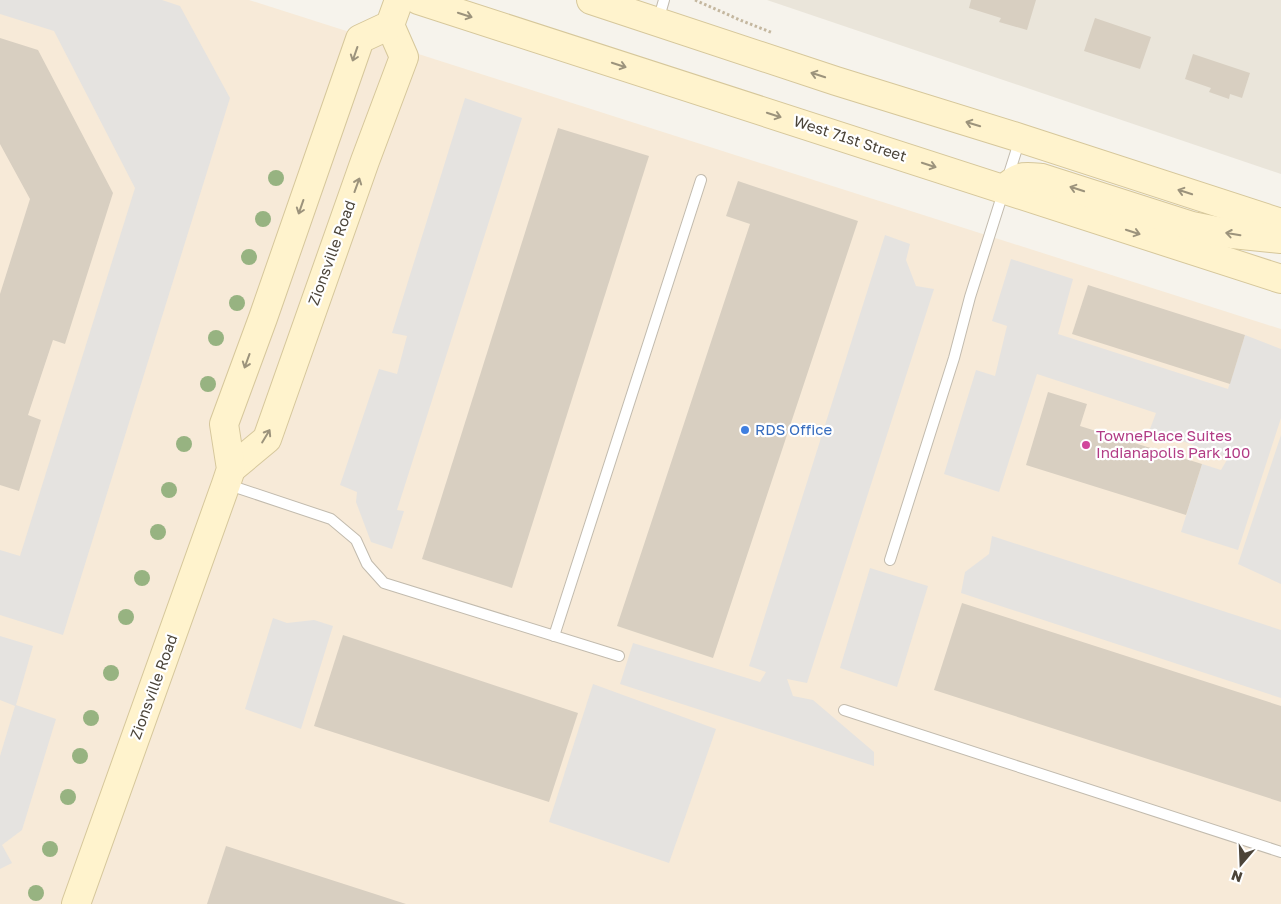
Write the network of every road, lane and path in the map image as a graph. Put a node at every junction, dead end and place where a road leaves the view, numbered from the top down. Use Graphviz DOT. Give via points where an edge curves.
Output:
graph roads {
  1 [pos="418,0"];
  2 [pos="591,0"];
  3 [pos="695,0"];
  4 [pos="661,11"];
  5 [pos="395,12"];
  6 [pos="771,32"];
  7 [pos="1020,138"];
  8 [pos="700,180"];
  9 [pos="1004,189"];
  10 [pos="1281,223"];
  11 [pos="1281,239"];
  12 [pos="1195,252"];
  13 [pos="1281,258"];
  14 [pos="1281,279"];
  15 [pos="229,476"];
  16 [pos="890,560"];
  17 [pos="554,636"];
  18 [pos="619,656"];
  19 [pos="844,710"];
  20 [pos="1281,852"];
  21 [pos="76,904"];
  1 -- 9 [label="main road, West 71st Street, one-way"];
  2 -- 4 [label="main road"];
  3 -- 6 [label="path"];
  7 -- 4 [label="main road, one-way" via="836,81"];
  15 -- 5 [label="main road, Zionsville Road, one-way" via="267,439 404,57"];
  5 -- 15 [label="main road, Zionsville Road, one-way" via="360,39 224,424"];
  7 -- 9 [label="lane"];
  10 -- 7 [label="main road, one-way"];
  8 -- 17 [label="lane"];
  11 -- 9 [label="main road, one-way" via="1192,226 1042,178 1026,176 1015,179"];
  9 -- 12 [label="main road, West 71st Street, one-way"];
  9 -- 16 [label="lane"];
  12 -- 13 [label="main road"];
  12 -- 14 [label="main road, West 71st Street"];
  15 -- 17 [label="lane" via="331,519 356,540 367,564 384,583"];
  15 -- 21 [label="main road, Zionsville Road"];
  17 -- 18 [label="lane"];
  19 -- 20 [label="lane"];
}
